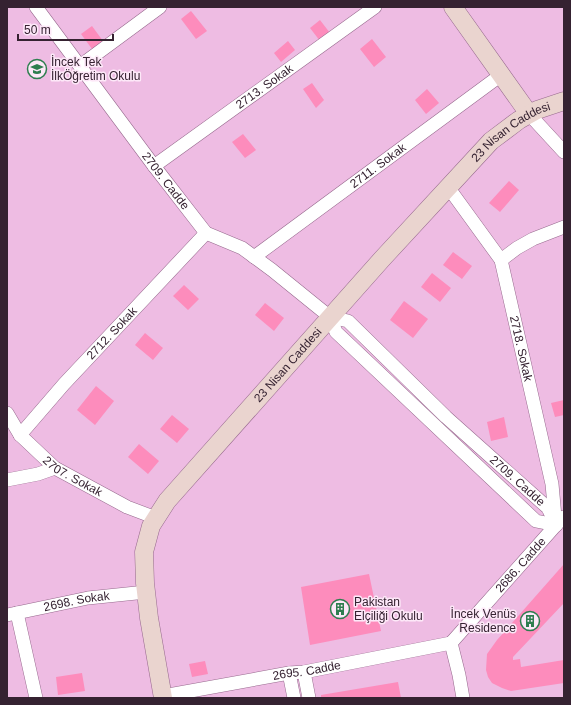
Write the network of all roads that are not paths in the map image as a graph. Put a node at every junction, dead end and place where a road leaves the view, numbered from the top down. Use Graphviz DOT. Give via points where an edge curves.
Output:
graph roads {
  1 [pos="36,7"];
  2 [pos="160,7"];
  3 [pos="375,7"];
  4 [pos="453,7"];
  5 [pos="80,66"];
  6 [pos="501,75"];
  7 [pos="564,101"];
  8 [pos="529,114"];
  9 [pos="564,152"];
  10 [pos="154,166"];
  11 [pos="448,187"];
  12 [pos="564,227"];
  13 [pos="206,233"];
  14 [pos="254,257"];
  15 [pos="501,260"];
  16 [pos="330,317"];
  17 [pos="7,413"];
  18 [pos="20,435"];
  19 [pos="55,468"];
  20 [pos="7,480"];
  21 [pos="156,518"];
  22 [pos="560,521"];
  23 [pos="146,592"];
  24 [pos="12,614"];
  25 [pos="451,643"];
  26 [pos="304,672"];
  27 [pos="289,673"];
  28 [pos="163,697"];
  29 [pos="36,698"];
  30 [pos="294,698"];
  31 [pos="309,698"];
  32 [pos="463,698"];
  1 -- 5 [label="street, 2709. Cadde"];
  2 -- 5 [label="street"];
  3 -- 10 [label="street, 2713. Sokak"];
  4 -- 6 [label="main road"];
  5 -- 10 [label="street, 2709. Cadde"];
  6 -- 8 [label="main road"];
  6 -- 14 [label="street, 2711. Sokak"];
  7 -- 8 [label="main road, 23 Nisan Caddesi"];
  8 -- 9 [label="street"];
  8 -- 11 [label="main road, 23 Nisan Caddesi" via="491,141"];
  10 -- 13 [label="street, 2709. Cadde"];
  11 -- 15 [label="street, 2718. Sokak"];
  11 -- 16 [label="main road, 23 Nisan Caddesi"];
  12 -- 15 [label="street" via="533,239"];
  13 -- 14 [label="street, 2709. Cadde" via="242,248"];
  13 -- 18 [label="street, 2712. Sokak" via="64,384"];
  14 -- 16 [label="street, 2709. Cadde"];
  15 -- 22 [label="street, 2718. Sokak"];
  16 -- 21 [label="main road, 23 Nisan Caddesi" via="190,474"];
  16 -- 22 [label="street, 2709. Cadde" via="348,321 446,418"];
  17 -- 18 [label="street, 2707. Sokak"];
  18 -- 19 [label="street, 2707. Sokak"];
  19 -- 20 [label="street"];
  19 -- 21 [label="street, 2707. Sokak" via="127,507"];
  21 -- 23 [label="main road, 23 Nisan Caddesi" via="151,526 144,552"];
  22 -- 25 [label="street, 2686. Cadde"];
  23 -- 24 [label="street, 2698. Sokak" via="88,598"];
  23 -- 28 [label="main road, 23 Nisan Caddesi"];
  24 -- 29 [label="street"];
  25 -- 26 [label="street, 2695. Cadde"];
  25 -- 32 [label="street"];
  26 -- 27 [label="street, 2695. Cadde"];
  26 -- 31 [label="street"];
  27 -- 28 [label="street, 2695. Cadde"];
  27 -- 30 [label="street"];
}
